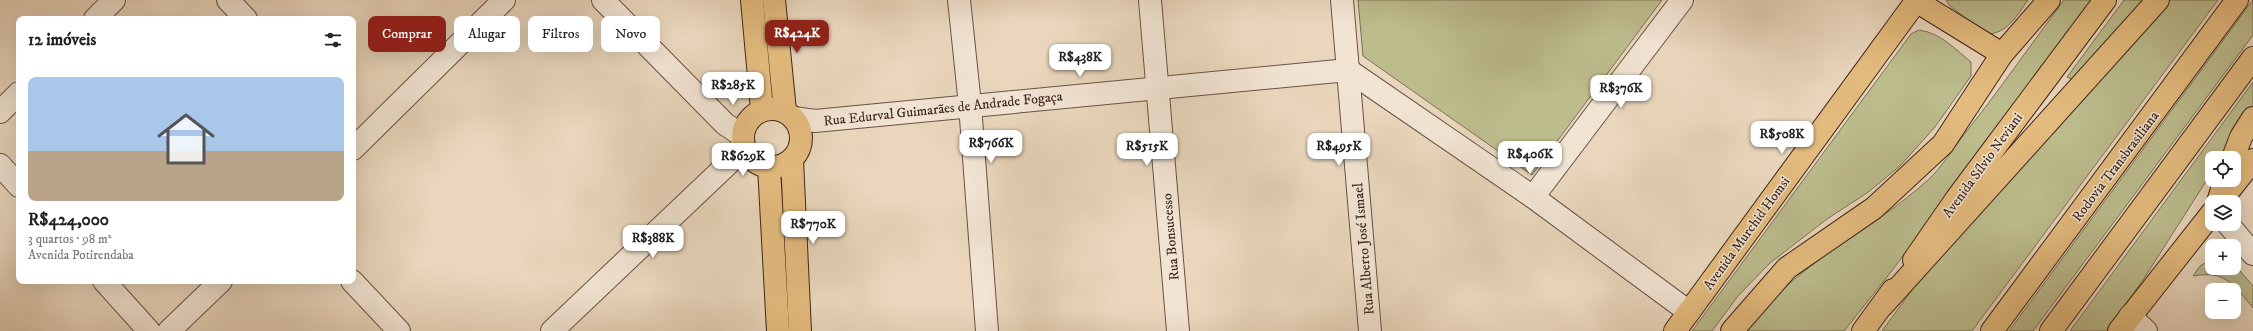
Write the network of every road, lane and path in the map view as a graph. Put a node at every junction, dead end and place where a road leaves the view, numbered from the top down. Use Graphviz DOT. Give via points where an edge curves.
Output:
graph roads {
  1 [pos="114,0"];
  2 [pos="228,0"];
  3 [pos="504,0"];
  4 [pos="603,0"];
  5 [pos="752,0"];
  6 [pos="774,0"];
  7 [pos="959,0"];
  8 [pos="1150,0"];
  9 [pos="1342,0"];
  10 [pos="1682,0"];
  11 [pos="1916,0"];
  12 [pos="2049,0"];
  13 [pos="2105,0"];
  14 [pos="2158,0"];
  15 [pos="2237,0"];
  16 [pos="98,16"];
  17 [pos="243,16"];
  18 [pos="2002,54"];
  19 [pos="2253,58"];
  20 [pos="1348,70"];
  21 [pos="1157,88"];
  22 [pos="16,96"];
  23 [pos="970,105"];
  24 [pos="0,112"];
  25 [pos="2253,118"];
  26 [pos="799,121"];
  27 [pos="749,137"];
  28 [pos="356,138"];
  29 [pos="2236,151"];
  30 [pos="792,160"];
  31 [pos="2253,160"];
  32 [pos="0,165"];
  33 [pos="16,183"];
  34 [pos="2225,195"];
  35 [pos="1533,197"];
  36 [pos="2205,222"];
  37 [pos="2234,231"];
  38 [pos="2253,254"];
  39 [pos="107,284"];
  40 [pos="218,284"];
  41 [pos="355,284"];
  42 [pos="1883,305"];
  43 [pos="1689,312"];
  44 [pos="2124,323"];
  45 [pos="149,331"];
  46 [pos="169,331"];
  47 [pos="399,331"];
  48 [pos="552,331"];
  49 [pos="778,331"];
  50 [pos="800,331"];
  51 [pos="988,331"];
  52 [pos="1178,331"];
  53 [pos="1370,331"];
  54 [pos="1675,331"];
  55 [pos="1732,331"];
  56 [pos="1863,331"];
  57 [pos="1992,331"];
  58 [pos="2051,331"];
  59 [pos="2146,331"];
  1 -- 16 [label="street"];
  2 -- 17 [label="street"];
  3 -- 28 [label="street"];
  4 -- 27 [label="street"];
  5 -- 27 [label="main road"];
  6 -- 26 [label="main road"];
  7 -- 23 [label="street"];
  8 -- 21 [label="street, Rua Bonsucesso"];
  9 -- 20 [label="street, Rua Alberto José Ismael"];
  10 -- 35 [label="street"];
  11 -- 18 [label="main road"];
  11 -- 43 [label="main road, Avenida Murchid Homsi"];
  12 -- 18 [label="main road"];
  13 -- 42 [label="main road, Avenida Sílvio Neviani" via="1957,198"];
  14 -- 42 [label="main road"];
  15 -- 57 [label="main road, Rodovia Transbrasiliana"];
  18 -- 55 [label="main road" via="1943,144 1874,208 1787,268"];
  19 -- 58 [label="main road"];
  20 -- 21 [label="street, Rua Edurval Guimarães de Andrade Fogaça"];
  20 -- 35 [label="street"];
  20 -- 53 [label="street, Rua Alberto José Ismael"];
  21 -- 23 [label="street, Rua Edurval Guimarães de Andrade Fogaça"];
  21 -- 52 [label="street, Rua Bonsucesso"];
  22 -- 24 [label="street"];
  23 -- 26 [label="street, Rua Edurval Guimarães de Andrade Fogaça"];
  23 -- 51 [label="street"];
  25 -- 29 [label="main road"];
  26 -- 27 [label="main road" via="778,108"];
  26 -- 30 [label="main road" via="800,147"];
  27 -- 30 [label="main road" via="781,166"];
  27 -- 48 [label="street" via="730,162"];
  27 -- 49 [label="main road"];
  30 -- 50 [label="main road"];
  31 -- 34 [label="main road"];
  32 -- 33 [label="street"];
  35 -- 43 [label="street"];
  36 -- 44 [label="main road"];
  37 -- 38 [label="street"];
  39 -- 45 [label="street"];
  40 -- 46 [label="street"];
  41 -- 47 [label="street"];
  42 -- 56 [label="main road, Avenida Sílvio Neviani"];
  43 -- 54 [label="main road, Avenida Murchid Homsi"];
  44 -- 59 [label="street"];
}
